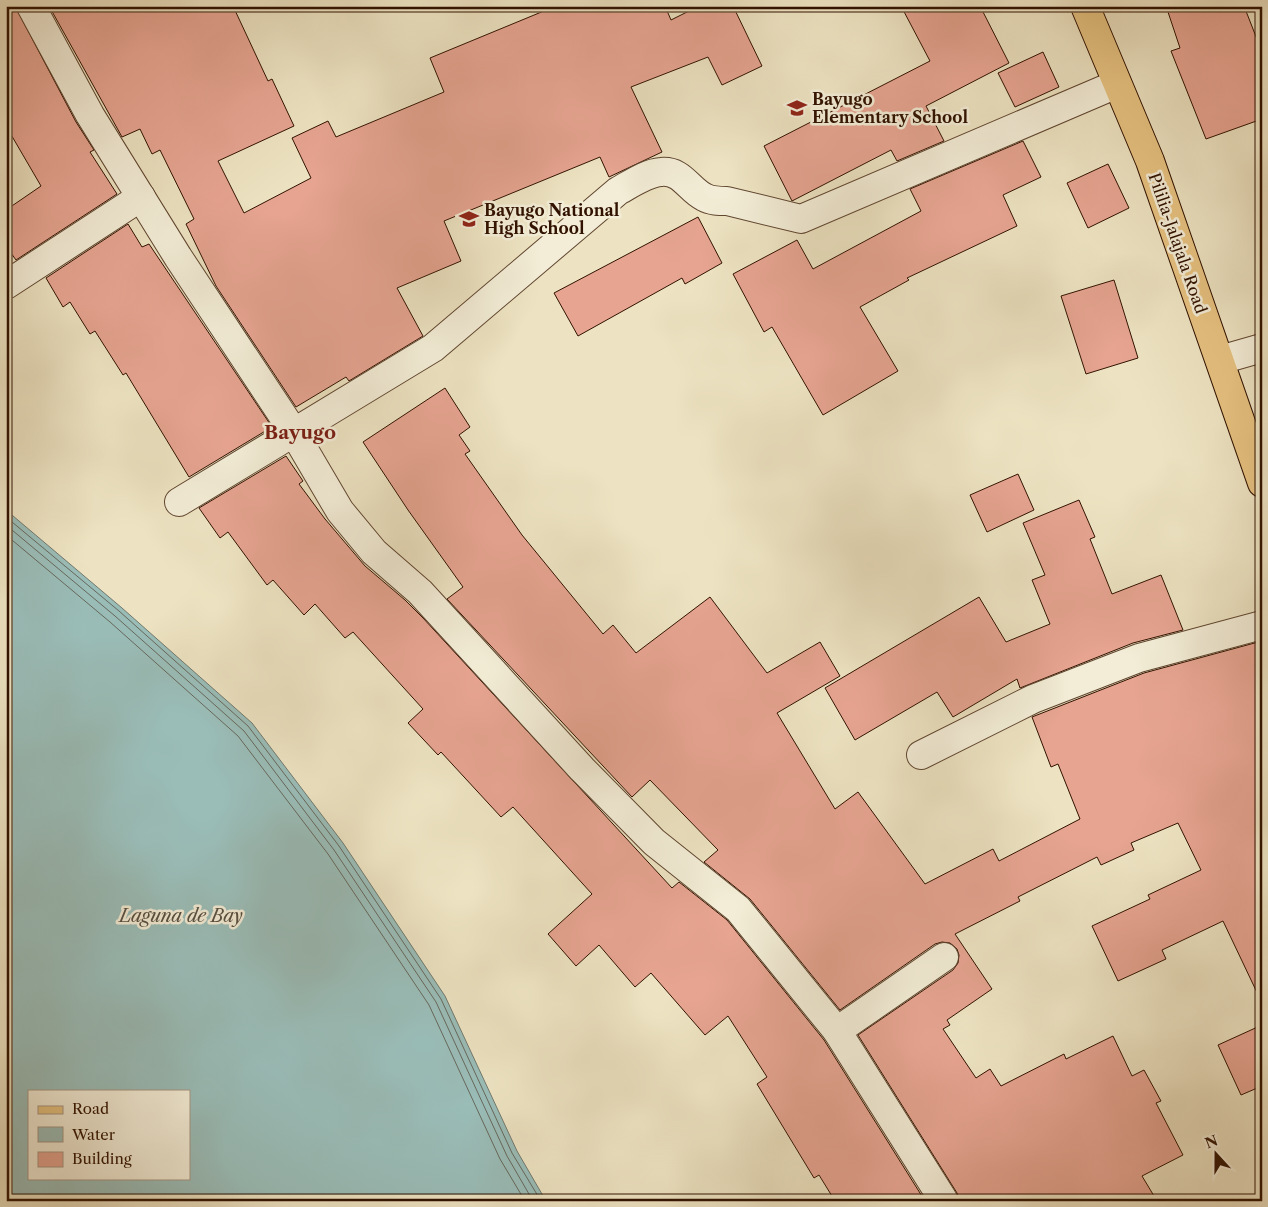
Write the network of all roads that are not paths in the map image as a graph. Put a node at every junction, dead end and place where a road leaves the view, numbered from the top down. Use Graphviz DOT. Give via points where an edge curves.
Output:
graph roads {
  1 [pos="32,6"];
  2 [pos="1085,6"];
  3 [pos="1117,84"];
  4 [pos="141,197"];
  5 [pos="6,285"];
  6 [pos="1262,348"];
  7 [pos="1220,360"];
  8 [pos="293,431"];
  9 [pos="1262,483"];
  10 [pos="179,502"];
  11 [pos="1262,625"];
  12 [pos="921,755"];
  13 [pos="944,957"];
  14 [pos="837,1031"];
  15 [pos="944,1201"];
  1 -- 4 [label="street" via="90,114"];
  2 -- 3 [label="main road, Pililia-Jalajala Road"];
  3 -- 7 [label="main road, Pililia-Jalajala Road" via="1150,162"];
  3 -- 8 [label="street" via="802,220 703,197 674,172 660,172 643,178 618,190 433,348"];
  4 -- 5 [label="street"];
  4 -- 8 [label="street"];
  6 -- 7 [label="street"];
  7 -- 9 [label="main road, Pililia-Jalajala Road"];
  8 -- 10 [label="street"];
  8 -- 14 [label="street" via="340,511 374,552 420,592 582,769 654,842 738,909"];
  11 -- 12 [label="street" via="1139,658 1034,699"];
  13 -- 14 [label="street"];
  14 -- 15 [label="street"];
}
